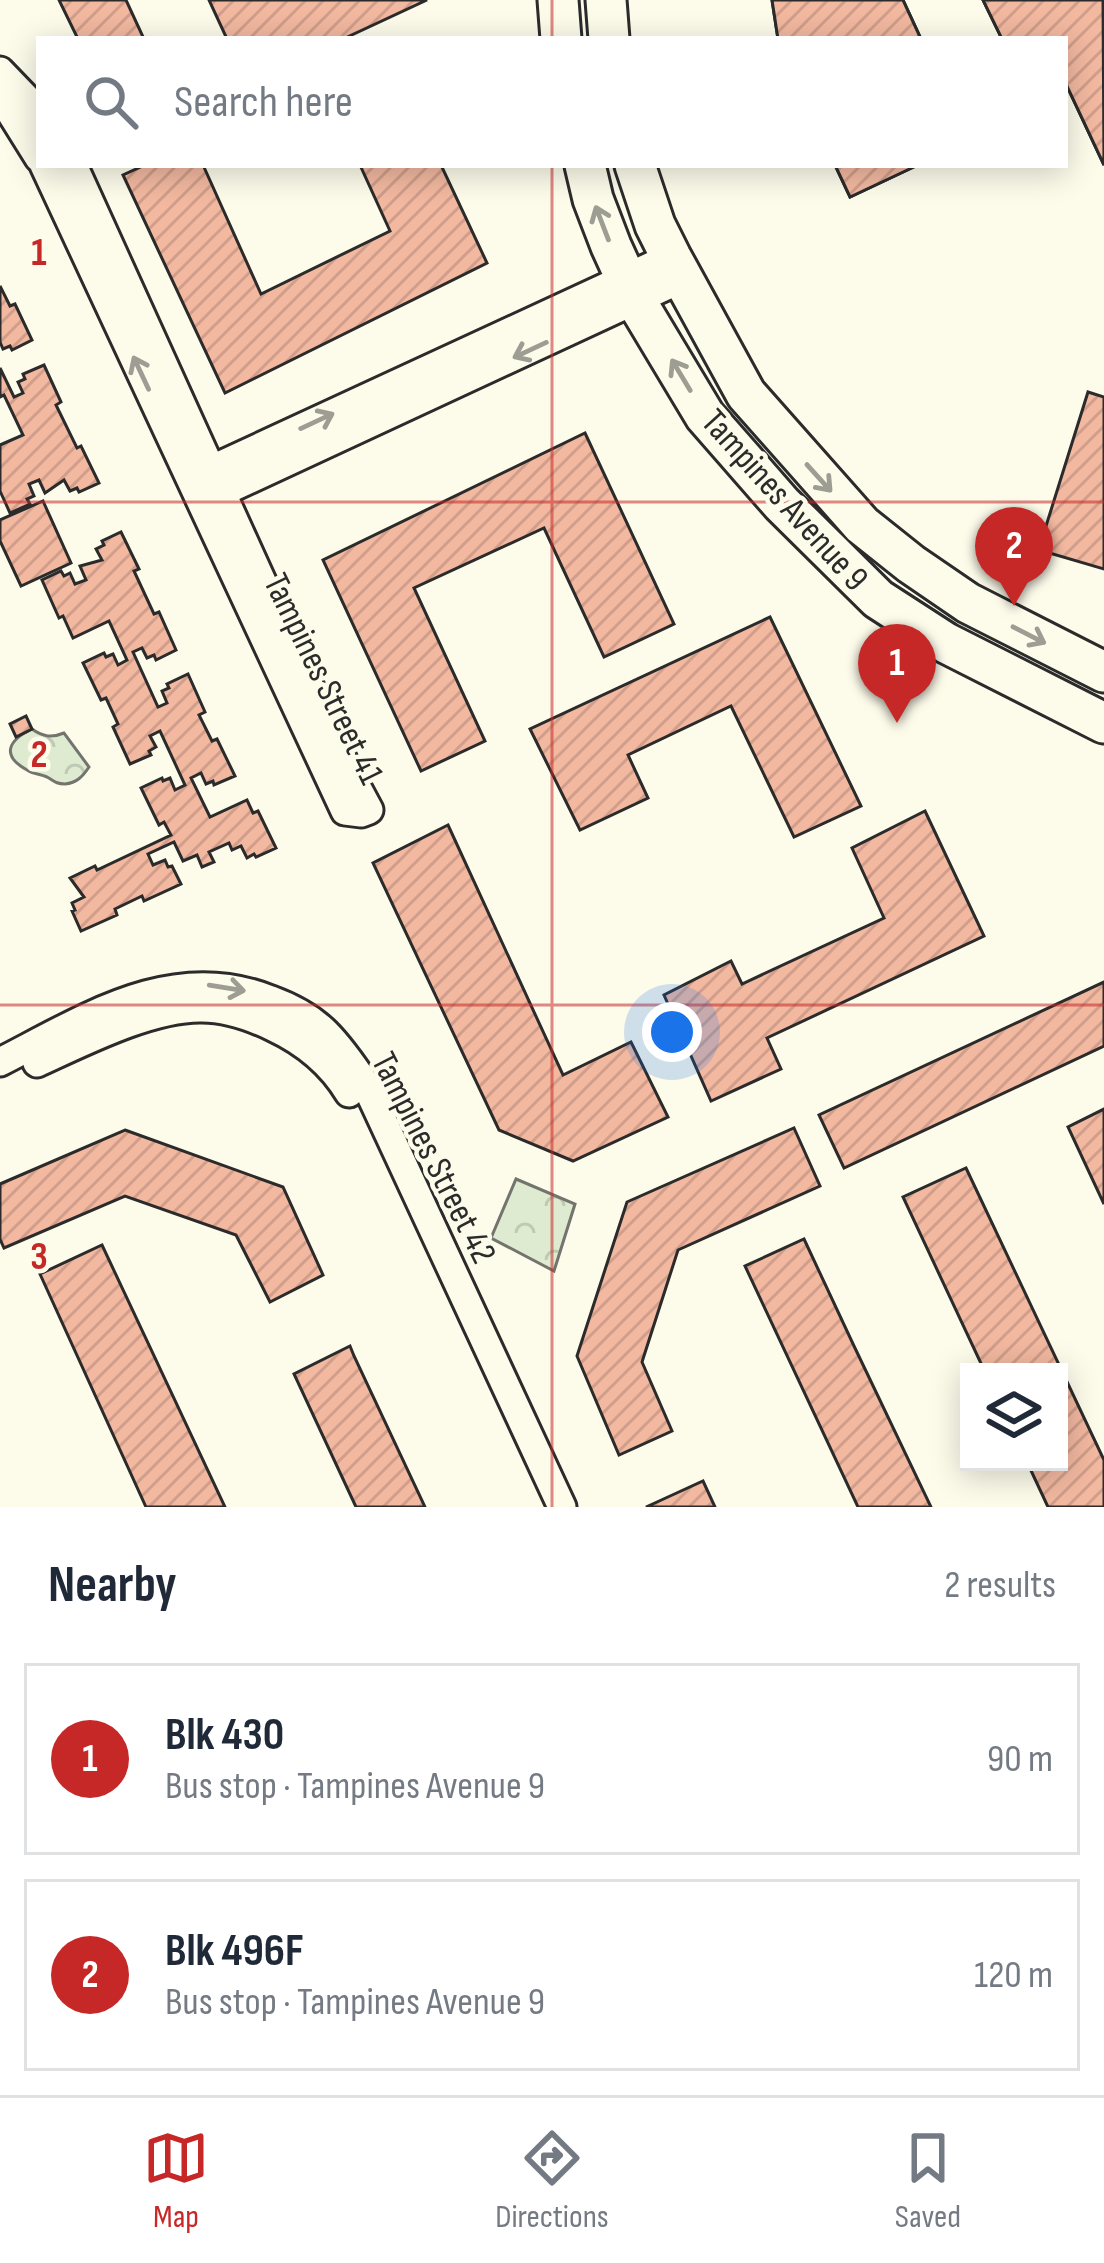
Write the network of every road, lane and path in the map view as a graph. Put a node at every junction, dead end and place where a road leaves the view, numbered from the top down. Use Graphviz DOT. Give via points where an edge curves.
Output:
graph roads {
  1 [pos="558,0"];
  2 [pos="606,0"];
  3 [pos="561,36"];
  4 [pos="609,36"];
  5 [pos="0,71"];
  6 [pos="0,100"];
  7 [pos="36,112"];
  8 [pos="36,153"];
  9 [pos="45,168"];
  10 [pos="74,168"];
  11 [pos="586,168"];
  12 [pos="636,168"];
  13 [pos="676,268"];
  14 [pos="631,291"];
  15 [pos="206,486"];
  16 [pos="1104,672"];
  17 [pos="1104,723"];
  18 [pos="0,1062"];
  19 [pos="0,1079"];
  20 [pos="547,1507"];
  21 [pos="562,1507"];
  1 -- 3 [label="main road"];
  2 -- 4 [label="main road"];
  5 -- 7 [label="street"];
  6 -- 8 [label="street, Tampines Street 41"];
  15 -- 9 [label="street, Tampines Street 41, one-way"];
  10 -- 15 [label="street, Tampines Street 41"];
  14 -- 11 [label="main road, Tampines Avenue 9, one-way"];
  12 -- 13 [label="main road, Tampines Avenue 9"];
  13 -- 14 [label="street"];
  13 -- 16 [label="main road, Tampines Avenue 9, one-way" via="746,394 862,525 968,603"];
  14 -- 15 [label="street"];
  17 -- 14 [label="main road, Tampines Avenue 9, one-way" via="878,599 706,416"];
  15 -- 15 [label="street, Tampines Street 41" via="368,810 362,813 345,811"];
  18 -- 21 [label="street, Tampines Street 42, one-way" via="125,1002 204,984 251,992 325,1031 366,1084"];
  19 -- 20 [label="street, Tampines Street 42" via="100,1034 203,1008 266,1024 320,1057 375,1140"];
}
